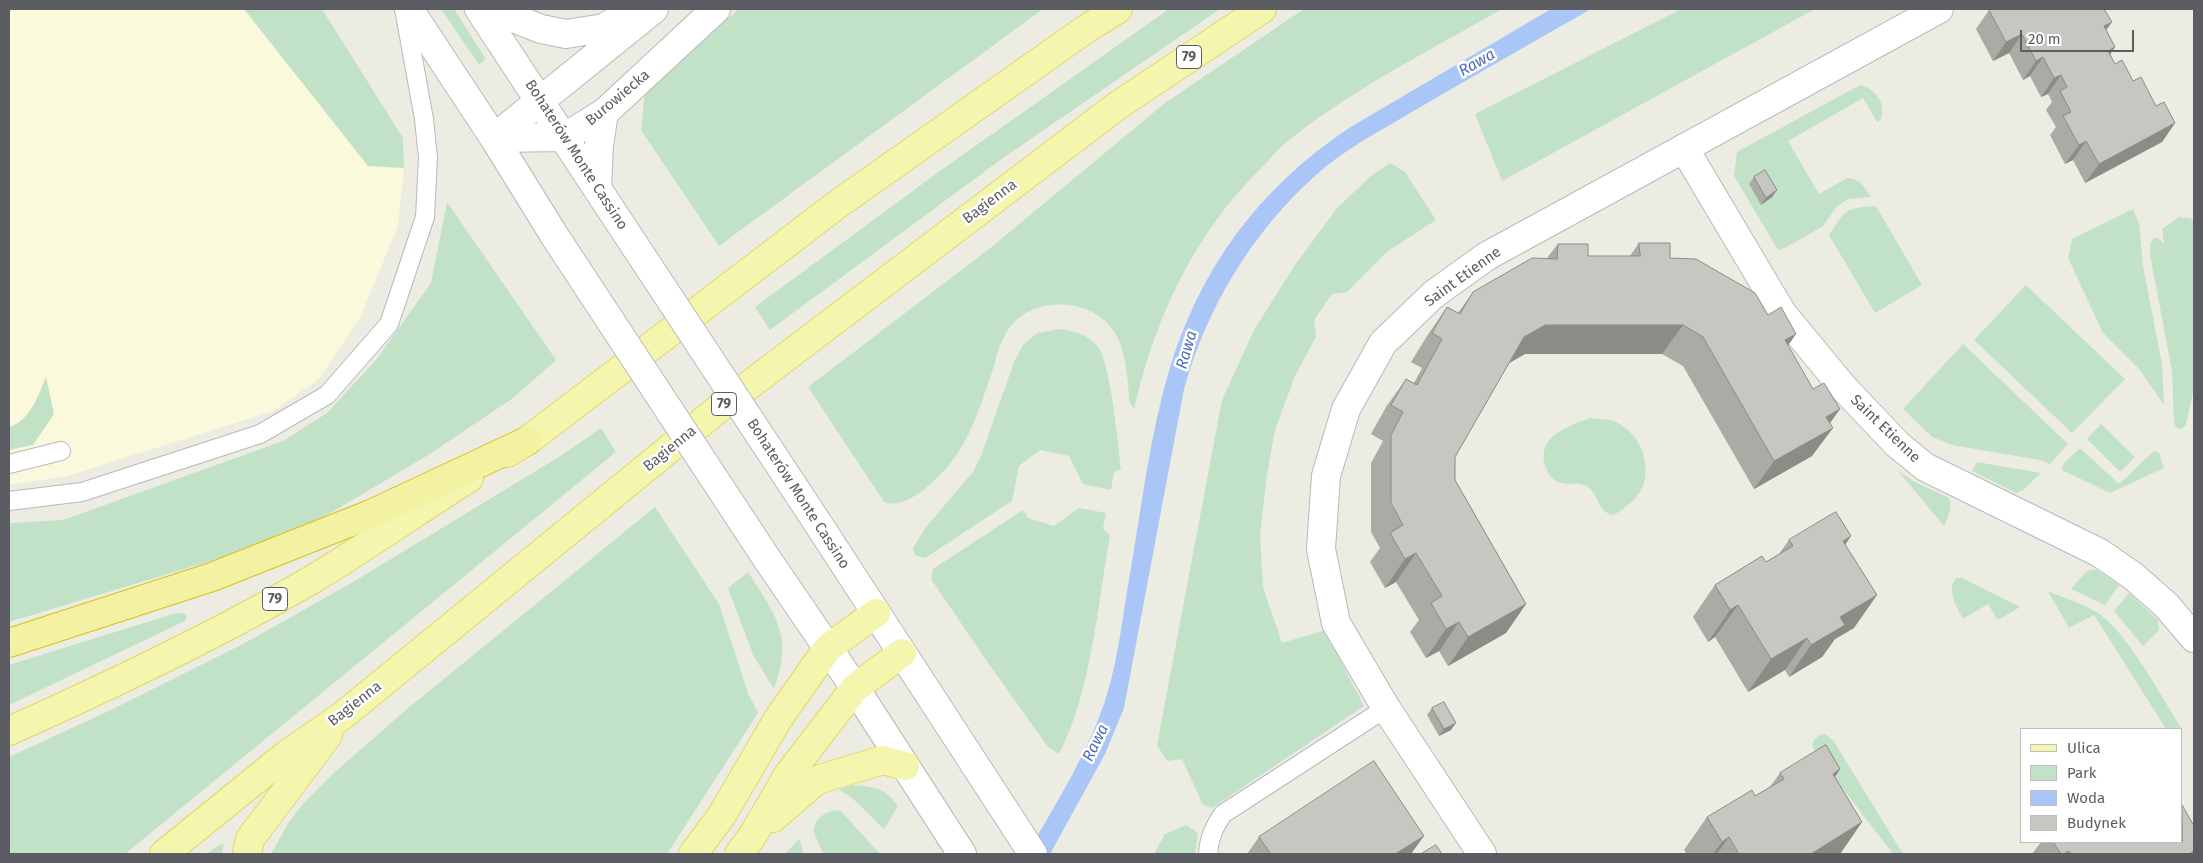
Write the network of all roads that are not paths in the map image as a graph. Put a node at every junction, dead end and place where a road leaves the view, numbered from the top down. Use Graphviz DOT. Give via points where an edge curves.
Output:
graph roads {
  1 [pos="404,9"];
  2 [pos="409,9"];
  3 [pos="479,9"];
  4 [pos="501,9"];
  5 [pos="636,9"];
  6 [pos="654,9"];
  7 [pos="716,9"];
  8 [pos="1108,9"];
  9 [pos="1118,9"];
  10 [pos="1262,9"];
  11 [pos="1939,9"];
  12 [pos="1086,29"];
  13 [pos="541,102"];
  14 [pos="604,113"];
  15 [pos="565,137"];
  16 [pos="494,138"];
  17 [pos="1684,148"];
  18 [pos="601,193"];
  19 [pos="527,441"];
  20 [pos="61,450"];
  21 [pos="9,464"];
  22 [pos="9,501"];
  23 [pos="876,613"];
  24 [pos="2194,638"];
  25 [pos="9,643"];
  26 [pos="828,648"];
  27 [pos="902,653"];
  28 [pos="855,688"];
  29 [pos="1386,708"];
  30 [pos="342,716"];
  31 [pos="9,732"];
  32 [pos="912,777"];
  33 [pos="746,845"];
  34 [pos="164,854"];
  35 [pos="247,854"];
  36 [pos="693,854"];
  37 [pos="962,854"];
  38 [pos="1033,854"];
  39 [pos="1208,854"];
  40 [pos="1482,854"];
  1 -- 22 [label="lane" via="424,119 425,217 390,324 327,395 260,434 82,492"];
  2 -- 16 [label="street"];
  3 -- 13 [label="street, Bohaterów Monte Cassino"];
  4 -- 5 [label="street" via="506,15 541,29 566,34 604,28"];
  6 -- 13 [label="street"];
  7 -- 14 [label="street, Burowiecka"];
  8 -- 12 [label="main road"];
  9 -- 12 [label="main road, 79"];
  10 -- 30 [label="main road, Bagienna / 79" via="1117,106 723,405"];
  11 -- 17 [label="street, Saint Etienne"];
  12 -- 19 [label="main road, 79" via="838,204"];
  13 -- 15 [label="street, Bohaterów Monte Cassino"];
  13 -- 16 [label="street"];
  14 -- 15 [label="street, Burowiecka"];
  14 -- 18 [label="street" via="599,145"];
  15 -- 16 [label="street"];
  15 -- 18 [label="street, Bohaterów Monte Cassino"];
  16 -- 26 [label="street, bridge" via="554,235"];
  17 -- 24 [label="street, Saint Etienne" via="1782,313 1843,387 1897,444 1925,467 2100,553 2166,605"];
  17 -- 29 [label="street, Saint Etienne" via="1487,256 1434,294 1383,343 1346,409 1326,476 1320,549 1336,623"];
  18 -- 23 [label="street, Bohaterów Monte Cassino, bridge"];
  19 -- 25 [label="highway" via="371,514 212,577"];
  19 -- 31 [label="main road, 79" via="314,578 164,659"];
  20 -- 21 [label="lane"];
  23 -- 26 [label="main road"];
  23 -- 27 [label="street, Bohaterów Monte Cassino"];
  26 -- 28 [label="street"];
  26 -- 36 [label="main road" via="778,719 722,815"];
  27 -- 28 [label="main road"];
  27 -- 38 [label="street, Bohaterów Monte Cassino"];
  28 -- 32 [label="street"];
  28 -- 33 [label="main road" via="788,775"];
  29 -- 39 [label="lane" via="1223,814 1214,827"];
  29 -- 40 [label="street"];
  30 -- 34 [label="main road, Bagienna / 79" via="286,754"];
  30 -- 35 [label="main road" via="250,839"];
  32 -- 33 [label="main road" via="883,760 817,780"];
  32 -- 37 [label="street"];
}
